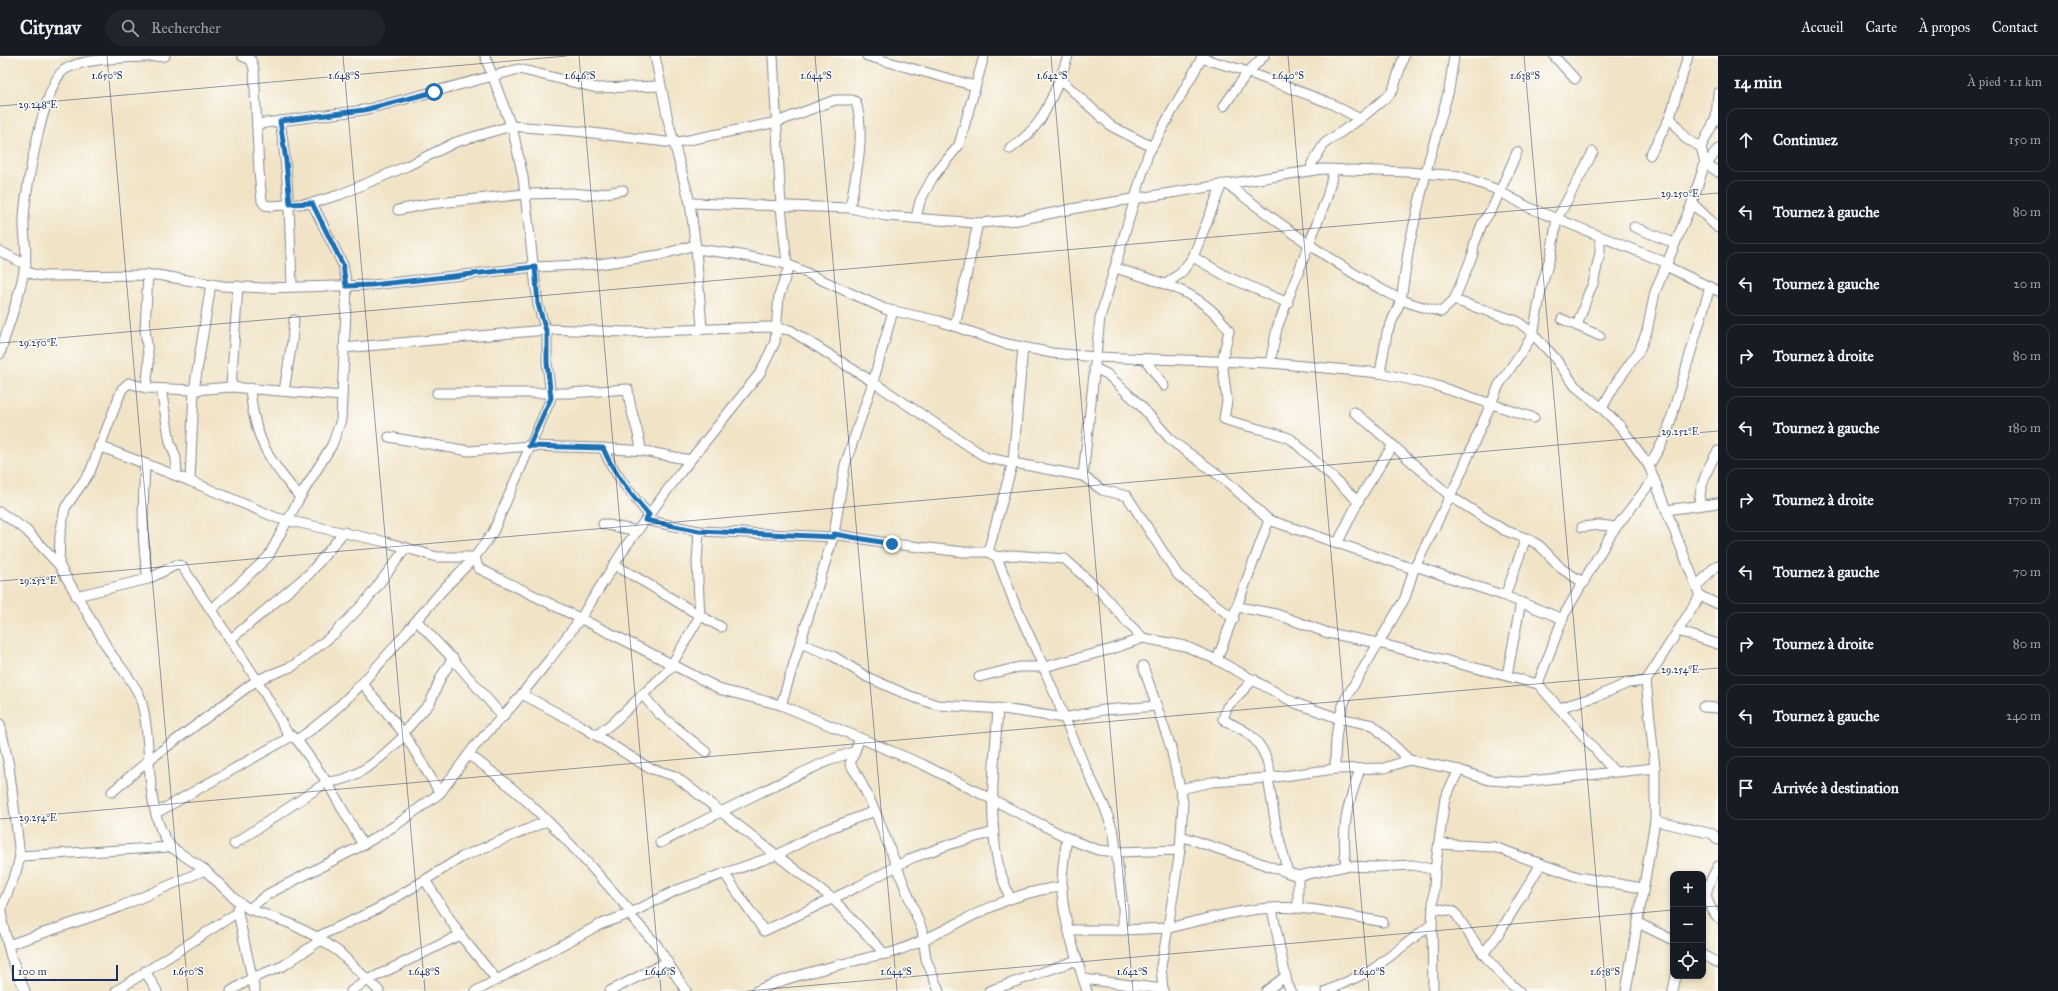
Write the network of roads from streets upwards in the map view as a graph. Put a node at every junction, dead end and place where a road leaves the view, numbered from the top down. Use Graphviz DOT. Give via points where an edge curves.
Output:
graph roads {
  1 [pos="165,56"];
  2 [pos="242,56"];
  3 [pos="485,56"];
  4 [pos="655,56"];
  5 [pos="773,56"];
  6 [pos="867,56"];
  7 [pos="984,56"];
  8 [pos="1068,56"];
  9 [pos="1264,56"];
  10 [pos="1404,56"];
  11 [pos="1454,56"];
  12 [pos="1554,56"];
  13 [pos="1688,56"];
  14 [pos="1202,57"];
  15 [pos="1247,73"];
  16 [pos="493,77"];
  17 [pos="1060,79"];
  18 [pos="1575,79"];
  19 [pos="661,86"];
  20 [pos="975,86"];
  21 [pos="1718,93"];
  22 [pos="1224,106"];
  23 [pos="1670,117"];
  24 [pos="1717,118"];
  25 [pos="1360,119"];
  26 [pos="280,121"];
  27 [pos="777,122"];
  28 [pos="258,124"];
  29 [pos="511,126"];
  30 [pos="674,143"];
  31 [pos="1152,147"];
  32 [pos="1701,147"];
  33 [pos="1010,149"];
  34 [pos="1718,149"];
  35 [pos="1518,152"];
  36 [pos="1593,152"];
  37 [pos="1650,155"];
  38 [pos="1706,164"];
  39 [pos="1334,169"];
  40 [pos="1311,170"];
  41 [pos="1718,172"];
  42 [pos="1425,175"];
  43 [pos="1225,184"];
  44 [pos="623,190"];
  45 [pos="1500,192"];
  46 [pos="526,194"];
  47 [pos="1135,200"];
  48 [pos="312,203"];
  49 [pos="690,203"];
  50 [pos="1692,203"];
  51 [pos="290,204"];
  52 [pos="781,207"];
  53 [pos="850,208"];
  54 [pos="398,210"];
  55 [pos="916,218"];
  56 [pos="1557,219"];
  57 [pos="978,223"];
  58 [pos="1634,227"];
  59 [pos="1718,228"];
  60 [pos="1600,237"];
  61 [pos="1674,243"];
  62 [pos="1310,246"];
  63 [pos="695,247"];
  64 [pos="0,251"];
  65 [pos="1193,257"];
  66 [pos="788,265"];
  67 [pos="1666,265"];
  68 [pos="25,267"];
  69 [pos="535,267"];
  70 [pos="1115,268"];
  71 [pos="148,274"];
  72 [pos="211,284"];
  73 [pos="1166,284"];
  74 [pos="238,286"];
  75 [pos="292,286"];
  76 [pos="346,286"];
  77 [pos="1714,289"];
  78 [pos="1401,300"];
  79 [pos="1454,300"];
  80 [pos="1288,302"];
  81 [pos="893,311"];
  82 [pos="1562,319"];
  83 [pos="294,320"];
  84 [pos="955,326"];
  85 [pos="1577,326"];
  86 [pos="702,328"];
  87 [pos="777,328"];
  88 [pos="546,330"];
  89 [pos="1533,335"];
  90 [pos="1600,336"];
  91 [pos="1023,347"];
  92 [pos="343,348"];
  93 [pos="0,354"];
  94 [pos="1095,357"];
  95 [pos="1145,359"];
  96 [pos="1222,361"];
  97 [pos="1270,363"];
  98 [pos="1094,368"];
  99 [pos="1380,373"];
  100 [pos="873,382"];
  101 [pos="1164,386"];
  102 [pos="231,387"];
  103 [pos="146,388"];
  104 [pos="250,388"];
  105 [pos="161,389"];
  106 [pos="194,390"];
  107 [pos="284,391"];
  108 [pos="437,393"];
  109 [pos="550,393"];
  110 [pos="342,396"];
  111 [pos="1491,403"];
  112 [pos="1602,408"];
  113 [pos="1354,412"];
  114 [pos="1534,418"];
  115 [pos="389,437"];
  116 [pos="1392,445"];
  117 [pos="99,446"];
  118 [pos="529,446"];
  119 [pos="603,448"];
  120 [pos="641,450"];
  121 [pos="1718,451"];
  122 [pos="690,460"];
  123 [pos="1013,462"];
  124 [pos="145,464"];
  125 [pos="1649,466"];
  126 [pos="177,476"];
  127 [pos="1083,476"];
  128 [pos="1654,478"];
  129 [pos="190,481"];
  130 [pos="1450,496"];
  131 [pos="300,497"];
  132 [pos="1358,501"];
  133 [pos="1718,503"];
  134 [pos="1699,505"];
  135 [pos="1666,510"];
  136 [pos="0,512"];
  137 [pos="647,518"];
  138 [pos="288,520"];
  139 [pos="1269,520"];
  140 [pos="603,524"];
  141 [pos="1582,527"];
  142 [pos="1616,527"];
  143 [pos="638,531"];
  144 [pos="699,531"];
  145 [pos="344,532"];
  146 [pos="834,535"];
  147 [pos="1526,538"];
  148 [pos="1337,544"];
  149 [pos="406,548"];
  150 [pos="988,552"];
  151 [pos="475,557"];
  152 [pos="997,557"];
  153 [pos="59,565"];
  154 [pos="614,565"];
  155 [pos="1718,565"];
  156 [pos="1415,568"];
  157 [pos="148,579"];
  158 [pos="1584,583"];
  159 [pos="1696,586"];
  160 [pos="76,596"];
  161 [pos="1505,596"];
  162 [pos="1700,596"];
  163 [pos="1521,602"];
  164 [pos="1718,604"];
  165 [pos="1238,607"];
  166 [pos="211,610"];
  167 [pos="700,616"];
  168 [pos="580,618"];
  169 [pos="1234,619"];
  170 [pos="1563,619"];
  171 [pos="417,621"];
  172 [pos="721,627"];
  173 [pos="1678,631"];
  174 [pos="1143,638"];
  175 [pos="231,639"];
  176 [pos="800,643"];
  177 [pos="1378,643"];
  178 [pos="1718,644"];
  179 [pos="452,658"];
  180 [pos="1217,660"];
  181 [pos="673,664"];
  182 [pos="1143,666"];
  183 [pos="1044,667"];
  184 [pos="1507,675"];
  185 [pos="979,677"];
  186 [pos="1254,679"];
  187 [pos="257,680"];
  188 [pos="1646,681"];
  189 [pos="363,684"];
  190 [pos="1538,684"];
  191 [pos="522,694"];
  192 [pos="643,695"];
  193 [pos="781,705"];
  194 [pos="1157,706"];
  195 [pos="1703,707"];
  196 [pos="998,708"];
  197 [pos="1558,708"];
  198 [pos="1718,708"];
  199 [pos="503,717"];
  200 [pos="1064,718"];
  201 [pos="1338,718"];
  202 [pos="0,724"];
  203 [pos="404,734"];
  204 [pos="597,735"];
  205 [pos="295,738"];
  206 [pos="860,738"];
  207 [pos="706,752"];
  208 [pos="854,752"];
  209 [pos="469,755"];
  210 [pos="149,760"];
  211 [pos="1409,760"];
  212 [pos="1360,768"];
  213 [pos="1655,768"];
  214 [pos="1335,769"];
  215 [pos="1459,770"];
  216 [pos="1614,771"];
  217 [pos="1270,778"];
  218 [pos="327,782"];
  219 [pos="1180,789"];
  220 [pos="112,792"];
  221 [pos="440,793"];
  222 [pos="993,800"];
  223 [pos="721,811"];
  224 [pos="875,811"];
  225 [pos="156,813"];
  226 [pos="547,821"];
  227 [pos="1655,821"];
  228 [pos="994,832"];
  229 [pos="1181,836"];
  230 [pos="1067,838"];
  231 [pos="1718,840"];
  232 [pos="660,843"];
  233 [pos="234,844"];
  234 [pos="1440,844"];
  235 [pos="363,845"];
  236 [pos="172,847"];
  237 [pos="1180,850"];
  238 [pos="1117,852"];
  239 [pos="777,855"];
  240 [pos="20,856"];
  241 [pos="1541,864"];
  242 [pos="1346,866"];
  243 [pos="1718,866"];
  244 [pos="897,867"];
  245 [pos="205,870"];
  246 [pos="1435,870"];
  247 [pos="724,873"];
  248 [pos="1288,873"];
  249 [pos="1298,876"];
  250 [pos="425,880"];
  251 [pos="1063,887"];
  252 [pos="1642,888"];
  253 [pos="1010,898"];
  254 [pos="234,899"];
  255 [pos="833,899"];
  256 [pos="1298,908"];
  257 [pos="1433,908"];
  258 [pos="249,909"];
  259 [pos="1272,909"];
  260 [pos="238,912"];
  261 [pos="630,914"];
  262 [pos="1718,918"];
  263 [pos="1,922"];
  264 [pos="1383,922"];
  265 [pos="1638,923"];
  266 [pos="1432,924"];
  267 [pos="1168,928"];
  268 [pos="1069,930"];
  269 [pos="1123,930"];
  270 [pos="460,935"];
  271 [pos="319,938"];
  272 [pos="1670,939"];
  273 [pos="922,942"];
  274 [pos="8,945"];
  275 [pos="885,954"];
  276 [pos="1483,954"];
  277 [pos="1706,957"];
  278 [pos="1077,960"];
  279 [pos="667,962"];
  280 [pos="1718,963"];
  281 [pos="145,971"];
  282 [pos="1286,976"];
  283 [pos="252,978"];
  284 [pos="1083,979"];
  285 [pos="1675,979"];
  286 [pos="368,980"];
  287 [pos="497,980"];
  288 [pos="771,988"];
  289 [pos="1163,990"];
  290 [pos="25,991"];
  291 [pos="116,991"];
  292 [pos="157,991"];
  293 [pos="231,991"];
  294 [pos="255,991"];
  295 [pos="351,991"];
  296 [pos="378,991"];
  297 [pos="476,991"];
  298 [pos="610,991"];
  299 [pos="686,991"];
  300 [pos="756,991"];
  301 [pos="939,991"];
  302 [pos="989,991"];
  303 [pos="1087,991"];
  304 [pos="1266,991"];
  305 [pos="1291,991"];
  306 [pos="1327,991"];
  307 [pos="1433,991"];
  308 [pos="1519,991"];
  309 [pos="1626,991"];
  310 [pos="1673,991"];
  1 -- 68 [label="street" via="86,60 63,70 55,81 38,135 28,188 24,222"];
  2 -- 28 [label="street" via="251,60 254,69"];
  3 -- 16 [label="street"];
  4 -- 19 [label="street"];
  5 -- 27 [label="street"];
  6 -- 20 [label="street"];
  7 -- 20 [label="street"];
  8 -- 17 [label="street"];
  9 -- 15 [label="street"];
  10 -- 25 [label="street" via="1393,90"];
  11 -- 42 [label="street" via="1449,90"];
  12 -- 18 [label="street"];
  13 -- 23 [label="street"];
  14 -- 15 [label="street"];
  14 -- 31 [label="street"];
  15 -- 22 [label="street"];
  15 -- 25 [label="street" via="1330,104"];
  16 -- 19 [label="street" via="519,69 597,88"];
  16 -- 26 [label="street" via="364,110"];
  16 -- 29 [label="street"];
  17 -- 31 [label="street" via="1111,126"];
  17 -- 33 [label="street" via="1042,120 1028,136"];
  19 -- 30 [label="street"];
  20 -- 55 [label="street" via="959,145 933,177 920,201"];
  21 -- 24 [label="street"];
  23 -- 32 [label="street" via="1686,139"];
  23 -- 37 [label="street"];
  24 -- 32 [label="street"];
  25 -- 40 [label="street" via="1325,143 1312,163"];
  26 -- 28 [label="street"];
  26 -- 51 [label="street"];
  27 -- 30 [label="street"];
  27 -- 52 [label="street"];
  27 -- 53 [label="street" via="835,100 856,102 861,125 860,155"];
  28 -- 51 [label="street" via="262,201 265,205 271,206"];
  29 -- 30 [label="street"];
  29 -- 46 [label="street"];
  29 -- 48 [label="street" via="456,142 339,195"];
  30 -- 49 [label="street"];
  31 -- 47 [label="street"];
  32 -- 38 [label="street"];
  34 -- 38 [label="street"];
  35 -- 45 [label="street"];
  36 -- 56 [label="street"];
  38 -- 41 [label="street"];
  38 -- 50 [label="street"];
  39 -- 40 [label="street"];
  39 -- 42 [label="street"];
  39 -- 62 [label="street" via="1328,197"];
  40 -- 43 [label="street"];
  42 -- 45 [label="street" via="1458,176"];
  42 -- 78 [label="street" via="1409,246"];
  43 -- 47 [label="street"];
  43 -- 62 [label="street"];
  43 -- 65 [label="street"];
  44 -- 46 [label="street" via="593,194"];
  45 -- 56 [label="street"];
  45 -- 79 [label="street" via="1482,224"];
  46 -- 54 [label="street" via="428,204"];
  46 -- 69 [label="street"];
  47 -- 57 [label="street" via="1082,207 1018,220"];
  47 -- 70 [label="street"];
  48 -- 51 [label="street"];
  48 -- 76 [label="street" via="343,265"];
  49 -- 52 [label="street"];
  49 -- 63 [label="street"];
  50 -- 59 [label="street"];
  50 -- 61 [label="street"];
  51 -- 75 [label="street"];
  52 -- 53 [label="street"];
  52 -- 66 [label="street"];
  53 -- 55 [label="street" via="886,216"];
  55 -- 57 [label="street"];
  56 -- 60 [label="street"];
  56 -- 89 [label="street"];
  57 -- 84 [label="street"];
  58 -- 61 [label="street"];
  60 -- 67 [label="street"];
  60 -- 85 [label="street" via="1600,253 1593,284"];
  61 -- 67 [label="street"];
  62 -- 78 [label="street"];
  62 -- 80 [label="street"];
  63 -- 66 [label="street"];
  63 -- 69 [label="street" via="599,264"];
  63 -- 86 [label="street"];
  64 -- 68 [label="street"];
  65 -- 73 [label="street" via="1181,273"];
  65 -- 80 [label="street" via="1228,276"];
  66 -- 81 [label="street"];
  66 -- 87 [label="street" via="780,296"];
  67 -- 77 [label="street"];
  67 -- 112 [label="street" via="1654,292 1647,331 1638,351"];
  68 -- 71 [label="street" via="33,274 43,276"];
  68 -- 93 [label="street"];
  69 -- 76 [label="street"];
  69 -- 88 [label="street" via="538,304"];
  70 -- 73 [label="street"];
  70 -- 94 [label="street" via="1100,318"];
  71 -- 72 [label="street"];
  71 -- 103 [label="street" via="145,329 149,363"];
  72 -- 74 [label="street"];
  72 -- 106 [label="street"];
  73 -- 96 [label="street" via="1207,305 1221,318 1229,332"];
  74 -- 75 [label="street"];
  74 -- 102 [label="street"];
  75 -- 76 [label="street"];
  76 -- 92 [label="street"];
  77 -- 125 [label="street" via="1666,436"];
  78 -- 79 [label="street" via="1441,312"];
  78 -- 99 [label="street" via="1387,333"];
  79 -- 89 [label="street" via="1517,321"];
  80 -- 97 [label="street" via="1277,328"];
  81 -- 84 [label="street"];
  81 -- 100 [label="street"];
  82 -- 85 [label="street"];
  83 -- 107 [label="street"];
  84 -- 91 [label="street" via="1003,343"];
  85 -- 90 [label="street"];
  86 -- 87 [label="street"];
  86 -- 88 [label="street" via="627,332"];
  87 -- 100 [label="street" via="790,330"];
  87 -- 122 [label="street" via="775,342 760,373"];
  88 -- 92 [label="street"];
  88 -- 109 [label="street"];
  89 -- 111 [label="street" via="1499,385"];
  89 -- 112 [label="street" via="1555,358 1575,386"];
  91 -- 94 [label="street"];
  91 -- 123 [label="street"];
  92 -- 110 [label="street"];
  94 -- 95 [label="street"];
  94 -- 98 [label="street"];
  95 -- 96 [label="street"];
  95 -- 101 [label="street"];
  96 -- 97 [label="street"];
  96 -- 132 [label="street" via="1227,401 1224,419 1291,439"];
  97 -- 99 [label="street"];
  98 -- 127 [label="street"];
  98 -- 139 [label="street" via="1107,374 1141,406 1172,441 1224,479"];
  99 -- 111 [label="street" via="1434,385"];
  100 -- 123 [label="street" via="986,458"];
  100 -- 146 [label="street" via="845,465"];
  102 -- 104 [label="street"];
  102 -- 106 [label="street"];
  103 -- 105 [label="street"];
  103 -- 117 [label="street" via="129,383 125,386"];
  104 -- 107 [label="street"];
  104 -- 131 [label="street" via="251,409 262,445 279,473"];
  105 -- 106 [label="street"];
  105 -- 126 [label="street" via="170,442 176,458"];
  106 -- 129 [label="street"];
  107 -- 110 [label="street"];
  108 -- 109 [label="street"];
  109 -- 118 [label="street" via="551,398"];
  109 -- 120 [label="street" via="628,389 629,406 640,434"];
  110 -- 131 [label="street" via="341,420 332,445"];
  111 -- 114 [label="street"];
  111 -- 130 [label="street"];
  112 -- 125 [label="street" via="1621,427"];
  113 -- 116 [label="street"];
  115 -- 118 [label="street" via="469,451"];
  116 -- 130 [label="street"];
  116 -- 132 [label="street"];
  117 -- 124 [label="street"];
  117 -- 153 [label="street" via="90,472 65,508 60,535"];
  118 -- 119 [label="street"];
  118 -- 151 [label="street" via="493,532"];
  119 -- 120 [label="street"];
  119 -- 137 [label="street" via="611,465"];
  120 -- 122 [label="street"];
  121 -- 134 [label="street" via="1708,466 1700,489"];
  122 -- 137 [label="street"];
  123 -- 127 [label="street"];
  123 -- 150 [label="street"];
  124 -- 126 [label="street"];
  124 -- 157 [label="street" via="142,514 143,549"];
  125 -- 128 [label="street"];
  126 -- 129 [label="street"];
  127 -- 169 [label="street" via="1102,490 1127,496 1178,575"];
  128 -- 135 [label="street"];
  128 -- 142 [label="street"];
  129 -- 138 [label="street" via="277,518"];
  130 -- 147 [label="street" via="1504,530"];
  130 -- 156 [label="street"];
  131 -- 138 [label="street"];
  132 -- 148 [label="street"];
  133 -- 134 [label="street"];
  134 -- 135 [label="street"];
  135 -- 159 [label="street"];
  136 -- 153 [label="street" via="26,530"];
  137 -- 143 [label="street"];
  137 -- 144 [label="street"];
  138 -- 145 [label="street"];
  138 -- 166 [label="street" via="268,557"];
  139 -- 148 [label="street"];
  139 -- 165 [label="street"];
  140 -- 143 [label="street"];
  141 -- 142 [label="street"];
  142 -- 158 [label="street"];
  143 -- 154 [label="street"];
  144 -- 146 [label="street"];
  144 -- 167 [label="street" via="697,562"];
  145 -- 149 [label="street"];
  145 -- 175 [label="street" via="310,573"];
  146 -- 150 [label="street" via="964,552"];
  146 -- 176 [label="street"];
  147 -- 158 [label="street" via="1540,546 1562,569"];
  147 -- 161 [label="street"];
  148 -- 156 [label="street"];
  149 -- 151 [label="street" via="437,557"];
  149 -- 187 [label="street" via="366,600 334,634 292,666"];
  150 -- 152 [label="street"];
  151 -- 168 [label="street" via="478,568"];
  151 -- 171 [label="street" via="435,598"];
  152 -- 174 [label="street" via="1012,555 1065,559 1100,591"];
  152 -- 183 [label="street" via="1014,602"];
  153 -- 160 [label="street"];
  154 -- 167 [label="street"];
  154 -- 168 [label="street"];
  155 -- 159 [label="street"];
  156 -- 161 [label="street"];
  156 -- 177 [label="street" via="1405,598"];
  157 -- 160 [label="street"];
  157 -- 166 [label="street" via="176,565 182,566"];
  158 -- 170 [label="street"];
  159 -- 162 [label="street"];
  160 -- 210 [label="street" via="139,695"];
  161 -- 163 [label="street"];
  162 -- 164 [label="street"];
  162 -- 173 [label="street"];
  163 -- 170 [label="street"];
  163 -- 184 [label="street"];
  165 -- 169 [label="street"];
  165 -- 177 [label="street" via="1276,614 1328,633"];
  166 -- 175 [label="street"];
  167 -- 172 [label="street"];
  167 -- 181 [label="street"];
  168 -- 181 [label="street"];
  168 -- 191 [label="street"];
  169 -- 180 [label="street"];
  170 -- 190 [label="street"];
  171 -- 179 [label="street"];
  171 -- 189 [label="street"];
  173 -- 178 [label="street"];
  173 -- 188 [label="street"];
  174 -- 180 [label="street" via="1185,646"];
  174 -- 183 [label="street" via="1112,650"];
  175 -- 187 [label="street"];
  176 -- 193 [label="street"];
  176 -- 196 [label="street" via="834,656 867,677 936,706"];
  177 -- 184 [label="street"];
  177 -- 201 [label="street" via="1346,698"];
  179 -- 199 [label="street"];
  179 -- 203 [label="street" via="430,703"];
  180 -- 186 [label="street"];
  181 -- 192 [label="street"];
  181 -- 193 [label="street" via="722,690"];
  182 -- 194 [label="street"];
  183 -- 185 [label="street" via="1018,667"];
  183 -- 200 [label="street"];
  184 -- 190 [label="street"];
  186 -- 201 [label="street" via="1294,703"];
  186 -- 217 [label="street" via="1227,707 1222,719 1250,735 1257,743 1269,765"];
  187 -- 205 [label="street" via="287,732"];
  187 -- 210 [label="street"];
  188 -- 197 [label="street" via="1628,683 1598,696"];
  188 -- 213 [label="street"];
  189 -- 203 [label="street"];
  189 -- 205 [label="street" via="323,722"];
  190 -- 197 [label="street"];
  191 -- 199 [label="street"];
  191 -- 204 [label="street"];
  192 -- 204 [label="street"];
  192 -- 207 [label="street" via="658,713"];
  193 -- 206 [label="street"];
  194 -- 200 [label="street" via="1104,710"];
  194 -- 219 [label="street" via="1171,748"];
  195 -- 198 [label="street"];
  196 -- 200 [label="street"];
  196 -- 222 [label="street"];
  197 -- 216 [label="street"];
  199 -- 209 [label="street"];
  200 -- 238 [label="street" via="1105,808"];
  201 -- 211 [label="street" via="1373,725"];
  201 -- 214 [label="street"];
  202 -- 240 [label="street" via="9,766"];
  203 -- 218 [label="street" via="378,760 354,774 335,782"];
  203 -- 221 [label="street"];
  204 -- 223 [label="street" via="649,768 675,776"];
  205 -- 218 [label="street"];
  205 -- 225 [label="street"];
  206 -- 208 [label="street"];
  206 -- 222 [label="street" via="922,764"];
  208 -- 223 [label="street" via="843,754"];
  208 -- 224 [label="street" via="850,764"];
  209 -- 221 [label="street"];
  209 -- 226 [label="street" via="488,768"];
  210 -- 220 [label="street"];
  210 -- 225 [label="street"];
  211 -- 212 [label="street" via="1384,768"];
  211 -- 215 [label="street"];
  212 -- 214 [label="street"];
  212 -- 242 [label="street" via="1345,818 1343,842"];
  213 -- 216 [label="street"];
  213 -- 227 [label="street"];
  214 -- 217 [label="street"];
  215 -- 216 [label="street" via="1489,780 1520,782"];
  215 -- 234 [label="street" via="1445,798"];
  217 -- 219 [label="street" via="1212,782"];
  217 -- 248 [label="street" via="1276,826"];
  218 -- 233 [label="street"];
  218 -- 235 [label="street"];
  219 -- 229 [label="street" via="1183,802"];
  221 -- 235 [label="street"];
  222 -- 228 [label="street"];
  222 -- 230 [label="street"];
  223 -- 232 [label="street"];
  223 -- 239 [label="street"];
  224 -- 239 [label="street" via="822,832"];
  224 -- 244 [label="street"];
  225 -- 236 [label="street" via="165,838"];
  226 -- 250 [label="street" via="462,857"];
  226 -- 261 [label="street" via="572,844"];
  227 -- 231 [label="street" via="1713,834"];
  227 -- 252 [label="street"];
  228 -- 244 [label="street" via="912,858"];
  228 -- 253 [label="street" via="997,858"];
  229 -- 237 [label="street"];
  229 -- 248 [label="street"];
  230 -- 238 [label="street" via="1098,850"];
  230 -- 251 [label="street" via="1063,860"];
  234 -- 241 [label="street" via="1494,847"];
  234 -- 246 [label="street"];
  235 -- 258 [label="street" via="268,894"];
  236 -- 240 [label="street"];
  236 -- 245 [label="street"];
  237 -- 238 [label="street"];
  237 -- 267 [label="street"];
  238 -- 269 [label="street"];
  239 -- 247 [label="street"];
  239 -- 255 [label="street"];
  240 -- 263 [label="street" via="2,906"];
  241 -- 252 [label="street" via="1578,877"];
  241 -- 276 [label="street" via="1500,932"];
  242 -- 246 [label="street" via="1413,865"];
  242 -- 249 [label="street"];
  243 -- 262 [label="street" via="1706,890 1706,900"];
  244 -- 255 [label="street"];
  244 -- 273 [label="street" via="922,930"];
  245 -- 254 [label="street"];
  245 -- 274 [label="street" via="117,908"];
  246 -- 257 [label="street"];
  247 -- 255 [label="street" via="764,931"];
  247 -- 261 [label="street" via="678,890"];
  248 -- 249 [label="street"];
  249 -- 256 [label="street"];
  250 -- 270 [label="street"];
  250 -- 271 [label="street" via="377,909"];
  251 -- 253 [label="street" via="1044,888"];
  251 -- 268 [label="street"];
  252 -- 265 [label="street"];
  253 -- 273 [label="street"];
  254 -- 258 [label="street"];
  254 -- 260 [label="street"];
  255 -- 275 [label="street"];
  256 -- 259 [label="street"];
  256 -- 264 [label="street"];
  257 -- 266 [label="street"];
  257 -- 276 [label="street" via="1456,914"];
  258 -- 271 [label="street" via="289,923"];
  259 -- 267 [label="street" via="1222,915"];
  259 -- 282 [label="street"];
  260 -- 281 [label="street"];
  260 -- 283 [label="street"];
  261 -- 279 [label="street" via="656,944"];
  261 -- 287 [label="street" via="599,925"];
  263 -- 274 [label="street"];
  265 -- 272 [label="street"];
  265 -- 309 [label="street"];
  266 -- 306 [label="street" via="1372,970"];
  266 -- 307 [label="street"];
  267 -- 269 [label="street"];
  267 -- 289 [label="street" via="1160,966"];
  268 -- 269 [label="street"];
  268 -- 278 [label="street"];
  270 -- 286 [label="street"];
  270 -- 287 [label="street"];
  271 -- 283 [label="street" via="283,966"];
  271 -- 286 [label="street" via="339,952"];
  273 -- 275 [label="street"];
  273 -- 301 [label="street"];
  274 -- 290 [label="street"];
  275 -- 288 [label="street"];
  276 -- 308 [label="street"];
  277 -- 280 [label="street"];
  278 -- 284 [label="street"];
  278 -- 302 [label="street"];
  279 -- 298 [label="street"];
  279 -- 299 [label="street"];
  281 -- 291 [label="street"];
  281 -- 292 [label="street"];
  282 -- 304 [label="street"];
  282 -- 305 [label="street"];
  283 -- 293 [label="street"];
  283 -- 294 [label="street"];
  284 -- 289 [label="street"];
  284 -- 303 [label="street"];
  285 -- 310 [label="street"];
  286 -- 295 [label="street"];
  286 -- 296 [label="street"];
  287 -- 297 [label="street"];
  288 -- 300 [label="street"];
}
